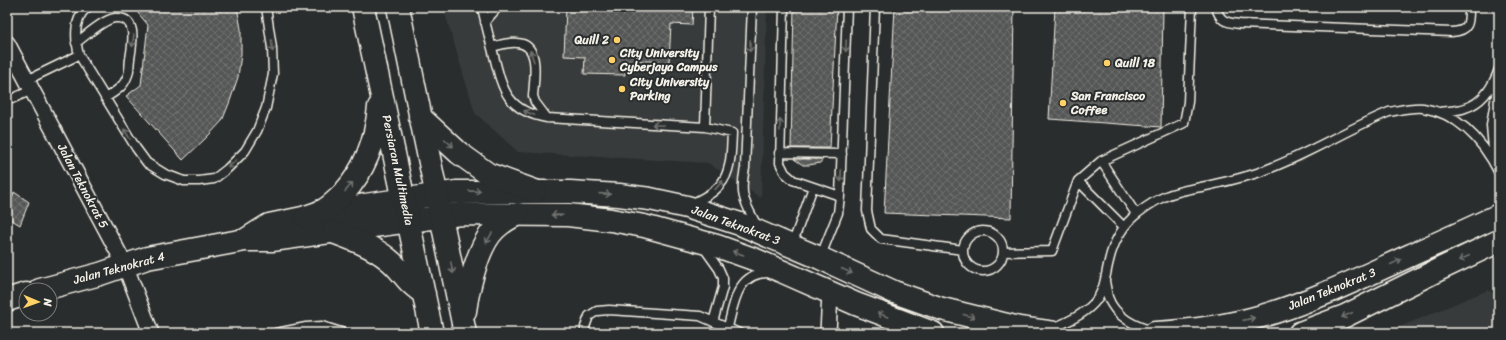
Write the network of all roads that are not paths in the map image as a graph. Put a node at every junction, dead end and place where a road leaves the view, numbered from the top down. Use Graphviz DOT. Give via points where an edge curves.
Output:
graph roads {
  1 [pos="88,7"];
  2 [pos="266,7"];
  3 [pos="363,7"];
  4 [pos="398,7"];
  5 [pos="482,7"];
  6 [pos="498,7"];
  7 [pos="709,7"];
  8 [pos="752,7"];
  9 [pos="784,7"];
  10 [pos="847,7"];
  11 [pos="875,7"];
  12 [pos="1192,7"];
  13 [pos="1216,7"];
  14 [pos="1469,7"];
  15 [pos="485,22"];
  16 [pos="7,43"];
  17 [pos="76,43"];
  18 [pos="492,47"];
  19 [pos="78,55"];
  20 [pos="12,62"];
  21 [pos="1499,69"];
  22 [pos="1499,77"];
  23 [pos="29,85"];
  24 [pos="381,90"];
  25 [pos="105,98"];
  26 [pos="7,101"];
  27 [pos="1439,112"];
  28 [pos="420,117"];
  29 [pos="547,118"];
  30 [pos="705,127"];
  31 [pos="732,133"];
  32 [pos="747,134"];
  33 [pos="779,153"];
  34 [pos="842,154"];
  35 [pos="1101,161"];
  36 [pos="1494,163"];
  37 [pos="1499,173"];
  38 [pos="1078,181"];
  39 [pos="813,187"];
  40 [pos="535,191"];
  41 [pos="436,195"];
  42 [pos="840,196"];
  43 [pos="404,200"];
  44 [pos="687,207"];
  45 [pos="518,214"];
  46 [pos="1136,214"];
  47 [pos="1499,215"];
  48 [pos="441,216"];
  49 [pos="306,217"];
  50 [pos="408,221"];
  51 [pos="1124,227"];
  52 [pos="333,232"];
  53 [pos="760,232"];
  54 [pos="690,238"];
  55 [pos="245,240"];
  56 [pos="1499,241"];
  57 [pos="792,245"];
  58 [pos="963,250"];
  59 [pos="1003,252"];
  60 [pos="820,258"];
  61 [pos="125,265"];
  62 [pos="788,274"];
  63 [pos="1105,281"];
  64 [pos="58,285"];
  65 [pos="424,294"];
  66 [pos="830,294"];
  67 [pos="18,297"];
  68 [pos="7,300"];
  69 [pos="713,322"];
  70 [pos="728,327"];
  71 [pos="464,330"];
  72 [pos="1050,332"];
  73 [pos="151,333"];
  74 [pos="276,333"];
  75 [pos="344,333"];
  76 [pos="432,333"];
  77 [pos="585,333"];
  78 [pos="739,333"];
  79 [pos="828,333"];
  80 [pos="933,333"];
  81 [pos="1155,333"];
  82 [pos="1160,333"];
  83 [pos="1300,333"];
  1 -- 17 [label="lane" via="80,13"];
  2 -- 25 [label="lane, one-way" via="273,74 266,108 257,131 245,151 214,178 184,181 165,174 147,163"];
  3 -- 24 [label="main road, Persiaran Multimedia"];
  4 -- 28 [label="main road"];
  5 -- 15 [label="lane"];
  6 -- 15 [label="lane"];
  7 -- 30 [label="lane"];
  8 -- 32 [label="lane, one-way"];
  33 -- 9 [label="lane, one-way"];
  10 -- 34 [label="lane, one-way"];
  11 -- 58 [label="lane" via="868,211 871,229 881,239"];
  12 -- 35 [label="lane" via="1188,102 1184,123"];
  13 -- 14 [label="lane" via="1220,17 1226,22 1240,24 1460,32 1466,28 1469,20"];
  15 -- 18 [label="lane"];
  16 -- 20 [label="street, Jalan Teknokrat 5"];
  17 -- 19 [label="lane"];
  17 -- 25 [label="lane, one-way" via="108,20 124,19 131,26 134,33 128,77 116,91"];
  29 -- 18 [label="lane, one-way" via="532,116 522,110 504,91"];
  29 -- 18 [label="lane, one-way" via="533,96 534,58 530,48 515,43"];
  19 -- 23 [label="lane"];
  19 -- 25 [label="lane"];
  20 -- 23 [label="street, Jalan Teknokrat 5"];
  21 -- 27 [label="lane" via="1483,98 1475,104 1464,109"];
  22 -- 36 [label="lane" via="1491,125"];
  23 -- 26 [label="lane"];
  23 -- 61 [label="street, Jalan Teknokrat 5"];
  24 -- 43 [label="main road, Persiaran Multimedia"];
  49 -- 24 [label="main road, one-way" via="324,210 337,200 361,171 376,130"];
  27 -- 36 [label="lane" via="1468,129"];
  27 -- 46 [label="lane" via="1421,108 1389,112 1288,161 1258,173 1167,195"];
  28 -- 40 [label="main road, one-way" via="459,153 488,174"];
  28 -- 41 [label="main road"];
  30 -- 29 [label="lane, one-way"];
  30 -- 31 [label="lane"];
  31 -- 32 [label="lane"];
  44 -- 31 [label="lane, one-way" via="720,185 731,157"];
  32 -- 53 [label="lane" via="743,198"];
  33 -- 34 [label="lane"];
  33 -- 39 [label="lane" via="785,173 793,180"];
  34 -- 42 [label="lane, one-way"];
  35 -- 38 [label="lane"];
  35 -- 46 [label="lane"];
  36 -- 37 [label="lane"];
  38 -- 51 [label="lane"];
  38 -- 59 [label="lane" via="1052,251"];
  39 -- 42 [label="lane"];
  39 -- 57 [label="lane"];
  41 -- 40 [label="main road, Jalan Teknokrat 3, one-way" via="472,191"];
  40 -- 44 [label="main road, Jalan Teknokrat 3, one-way" via="650,199"];
  41 -- 43 [label="main road, Jalan Teknokrat 3"];
  41 -- 48 [label="main road"];
  42 -- 60 [label="lane" via="838,213"];
  43 -- 49 [label="main road, Jalan Teknokrat 4"];
  43 -- 50 [label="main road, Persiaran Multimedia"];
  44 -- 53 [label="main road, Jalan Teknokrat 3"];
  45 -- 48 [label="main road"];
  54 -- 45 [label="main road, one-way" via="611,220"];
  45 -- 71 [label="main road, one-way" via="508,218 493,230 480,253 467,295"];
  46 -- 51 [label="lane"];
  82 -- 47 [label="main road, Jalan Teknokrat 3, one-way" via="1225,324 1294,306"];
  48 -- 50 [label="main road, Jalan Teknokrat 4"];
  48 -- 71 [label="main road, one-way"];
  49 -- 55 [label="main road, Jalan Teknokrat 4" via="269,225"];
  50 -- 52 [label="main road, Jalan Teknokrat 4"];
  50 -- 65 [label="main road, Persiaran Multimedia"];
  51 -- 63 [label="lane" via="1115,243"];
  52 -- 55 [label="main road, Jalan Teknokrat 4" via="272,240"];
  52 -- 65 [label="main road" via="366,245 388,258"];
  53 -- 57 [label="main road, Jalan Teknokrat 3"];
  62 -- 54 [label="main road, one-way" via="756,260"];
  54 -- 69 [label="lane" via="706,249 723,278"];
  55 -- 61 [label="main road, Jalan Teknokrat 4" via="146,258"];
  56 -- 83 [label="main road, one-way" via="1346,316"];
  57 -- 60 [label="main road, Jalan Teknokrat 3"];
  58 -- 59 [label="lane" via="967,263 979,271 992,269 998,264"];
  58 -- 59 [label="lane" via="971,234 983,231 995,235 1000,240"];
  60 -- 72 [label="main road, Jalan Teknokrat 3, one-way" via="894,292 942,309 1019,328"];
  61 -- 64 [label="main road, Jalan Teknokrat 4"];
  61 -- 73 [label="street, Jalan Teknokrat 5"];
  62 -- 66 [label="main road"];
  62 -- 70 [label="lane" via="762,273 743,283"];
  63 -- 72 [label="lane" via="1093,304"];
  63 -- 82 [label="lane" via="1108,298 1123,318 1132,324"];
  65 -- 76 [label="main road, Persiaran Multimedia"];
  66 -- 79 [label="street"];
  80 -- 66 [label="main road, one-way"];
  67 -- 68 [label="main road"];
  69 -- 70 [label="lane"];
  69 -- 77 [label="lane" via="700,316 597,311 589,316"];
  70 -- 78 [label="lane"];
  74 -- 75 [label="lane" via="322,326"];
  81 -- 82 [label="main road, Jalan Teknokrat 3"];
}
